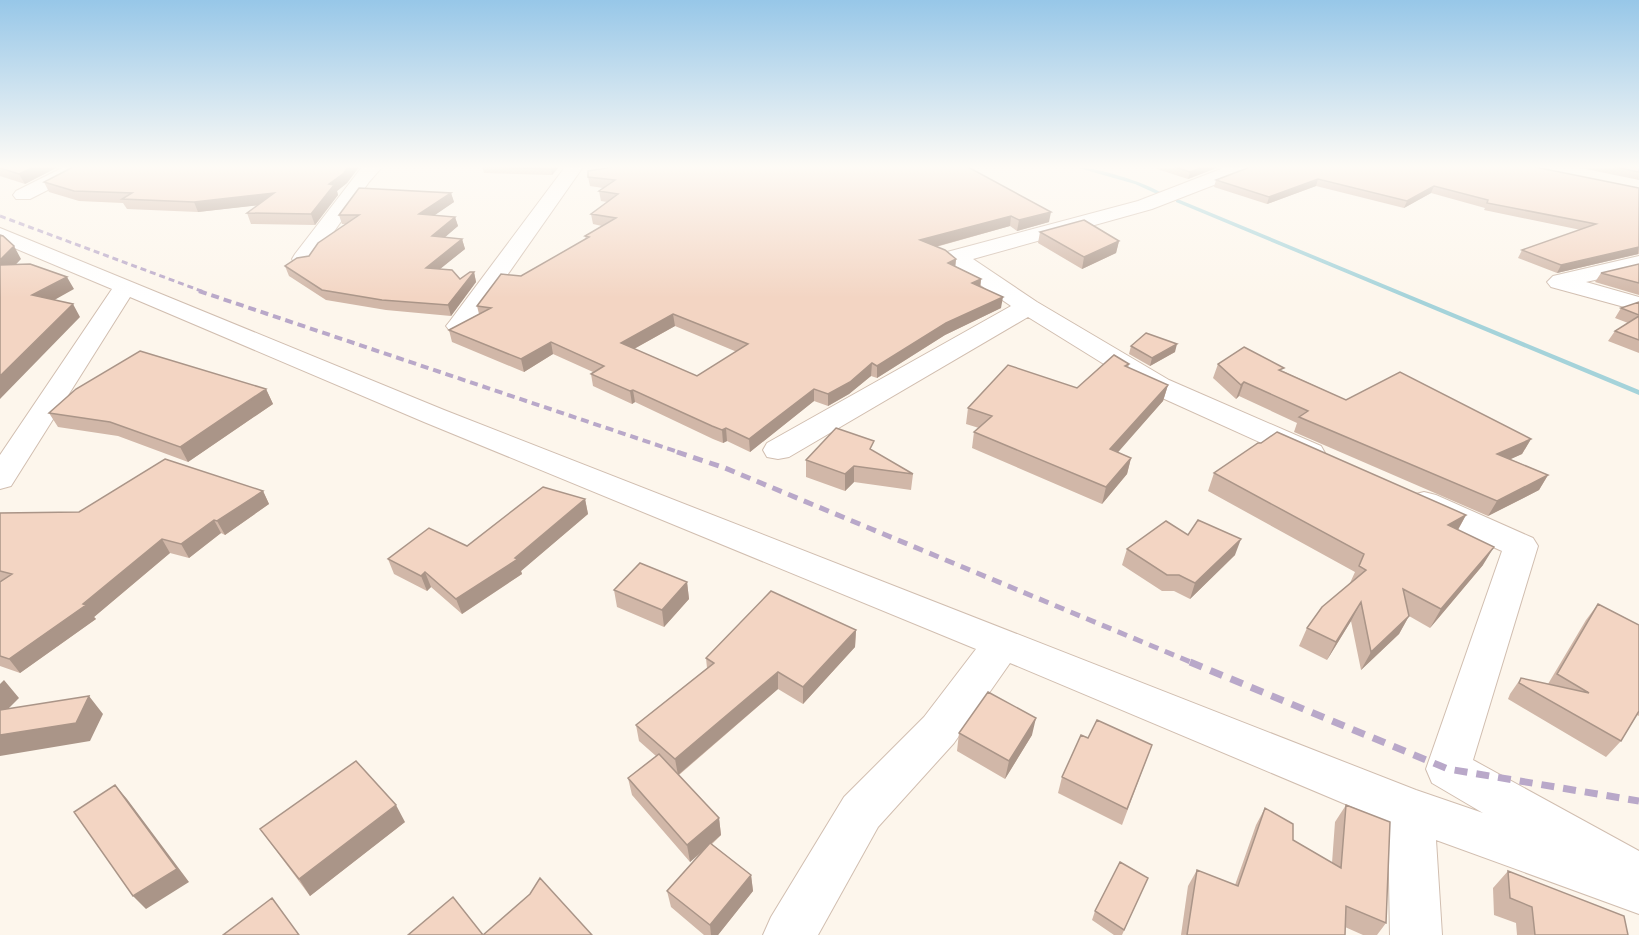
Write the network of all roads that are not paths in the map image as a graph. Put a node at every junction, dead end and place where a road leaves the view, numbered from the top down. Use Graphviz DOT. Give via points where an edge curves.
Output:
graph roads {
  1 [pos="338,211"];
  2 [pos="545,211"];
  3 [pos="1124,211"];
  4 [pos="0,234"];
  5 [pos="303,259"];
  6 [pos="1639,263"];
  7 [pos="125,287"];
  8 [pos="1639,304"];
  9 [pos="1028,307"];
  10 [pos="459,326"];
  11 [pos="778,450"];
  12 [pos="1335,464"];
  13 [pos="0,479"];
  14 [pos="1401,493"];
  15 [pos="1002,643"];
  16 [pos="1411,810"];
  17 [pos="1639,877"];
  18 [pos="1639,889"];
  19 [pos="789,935"];
  20 [pos="1416,935"];
  1 -- 5 [label="street"];
  2 -- 10 [label="street"];
  3 -- 9 [label="street" via="955,257"];
  4 -- 7 [label="street"];
  6 -- 8 [label="street" via="1559,282"];
  7 -- 13 [label="street"];
  7 -- 15 [label="street" via="434,416"];
  9 -- 11 [label="street"];
  9 -- 12 [label="street" via="1159,386"];
  14 -- 17 [label="street" via="1521,546 1448,769"];
  15 -- 16 [label="street"];
  15 -- 19 [label="street" via="939,730 861,812"];
  16 -- 18 [label="street"];
  16 -- 20 [label="street"];
}
